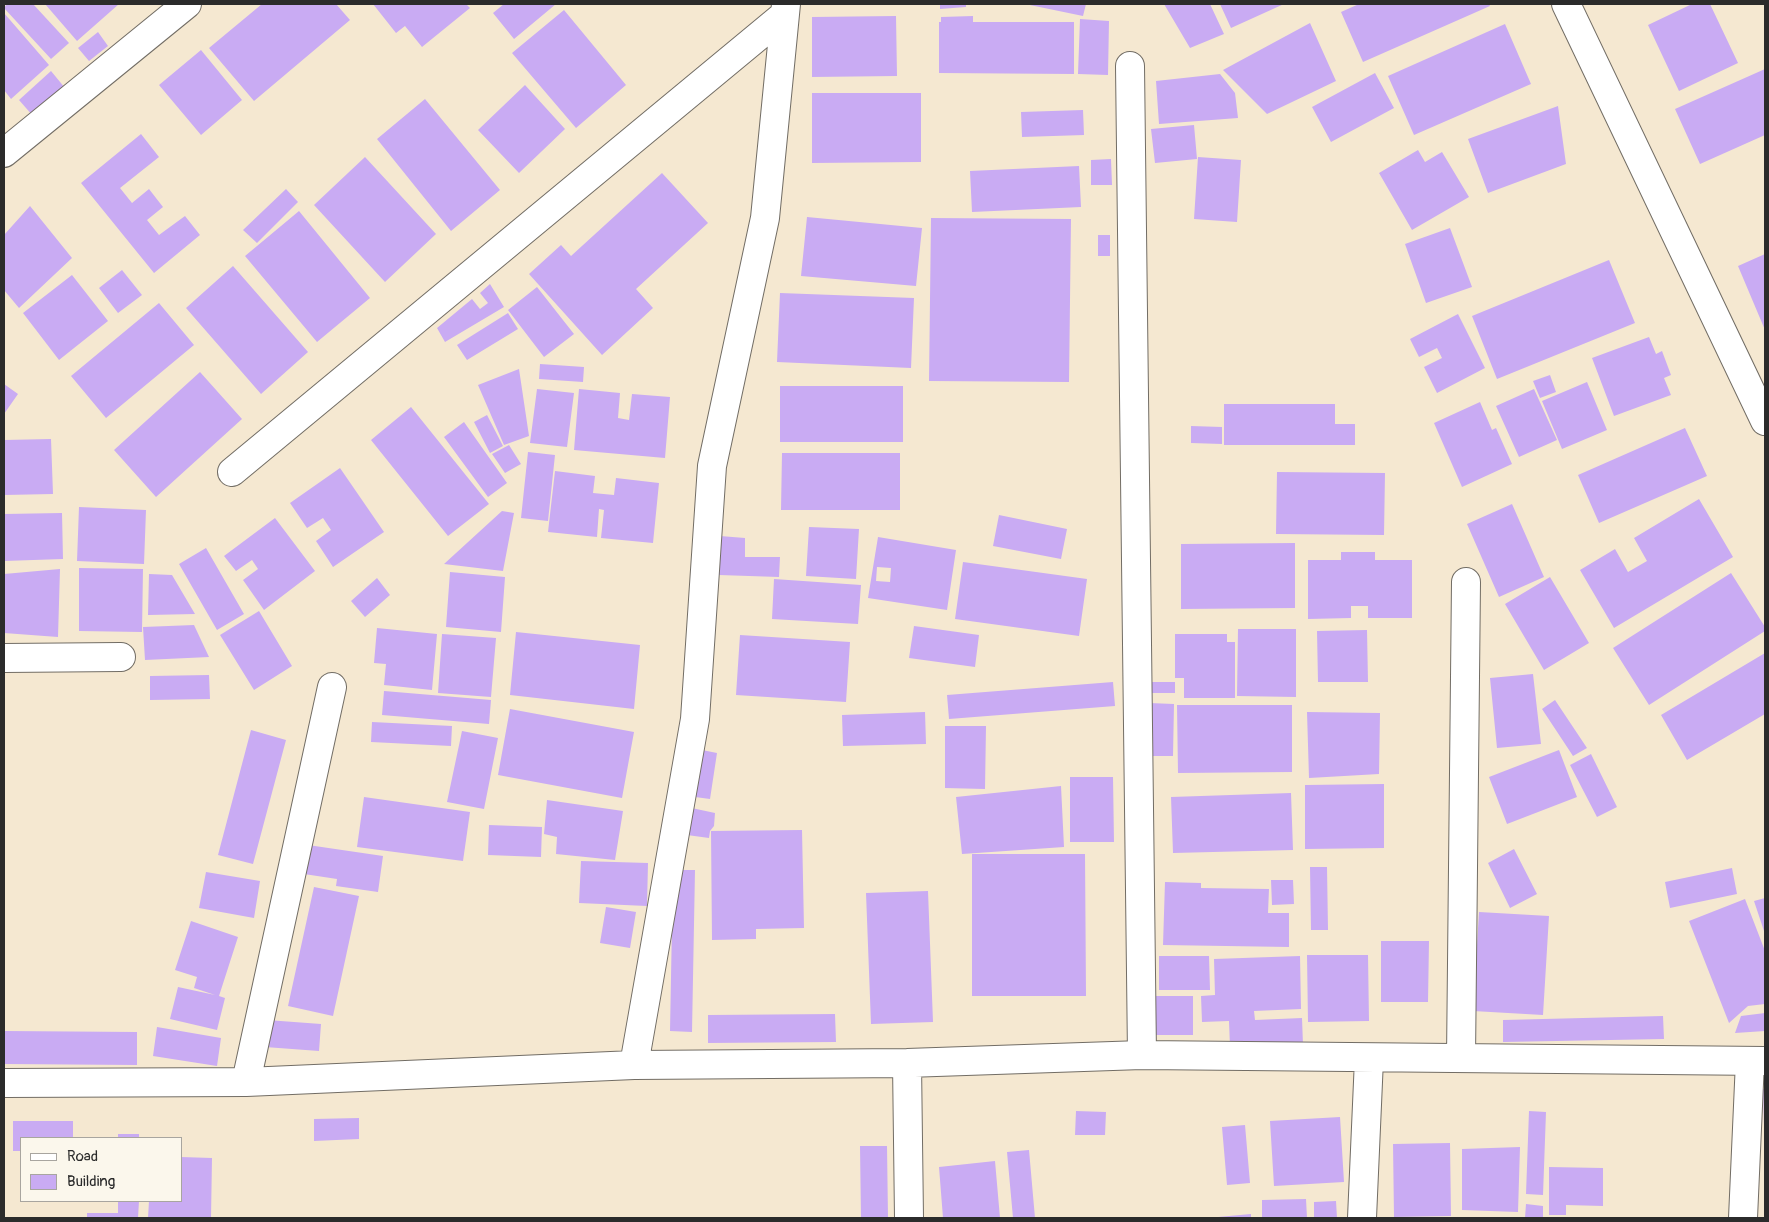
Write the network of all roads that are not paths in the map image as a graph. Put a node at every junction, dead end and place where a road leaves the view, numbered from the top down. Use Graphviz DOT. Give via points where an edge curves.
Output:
graph roads {
  1 [pos="187,4"];
  2 [pos="1566,4"];
  3 [pos="785,10"];
  4 [pos="1130,66"];
  5 [pos="4,153"];
  6 [pos="1765,421"];
  7 [pos="232,472"];
  8 [pos="1466,582"];
  9 [pos="122,657"];
  10 [pos="4,658"];
  11 [pos="332,687"];
  12 [pos="1142,1055"];
  13 [pos="1462,1058"];
  14 [pos="1369,1059"];
  15 [pos="1758,1061"];
  16 [pos="908,1063"];
  17 [pos="634,1065"];
  18 [pos="246,1082"];
  19 [pos="4,1083"];
  20 [pos="909,1218"];
  21 [pos="1362,1218"];
  22 [pos="1743,1218"];
  1 -- 5 [label="street"];
  2 -- 6 [label="street"];
  3 -- 7 [label="street"];
  3 -- 17 [label="street" via="765,218 712,466 695,719"];
  4 -- 12 [label="street"];
  8 -- 13 [label="street"];
  9 -- 10 [label="street"];
  11 -- 18 [label="street"];
  12 -- 14 [label="street"];
  12 -- 16 [label="street"];
  13 -- 14 [label="street"];
  13 -- 15 [label="street"];
  14 -- 21 [label="street"];
  15 -- 22 [label="street"];
  16 -- 17 [label="street"];
  16 -- 20 [label="street"];
  17 -- 18 [label="street"];
  18 -- 19 [label="street"];
}
